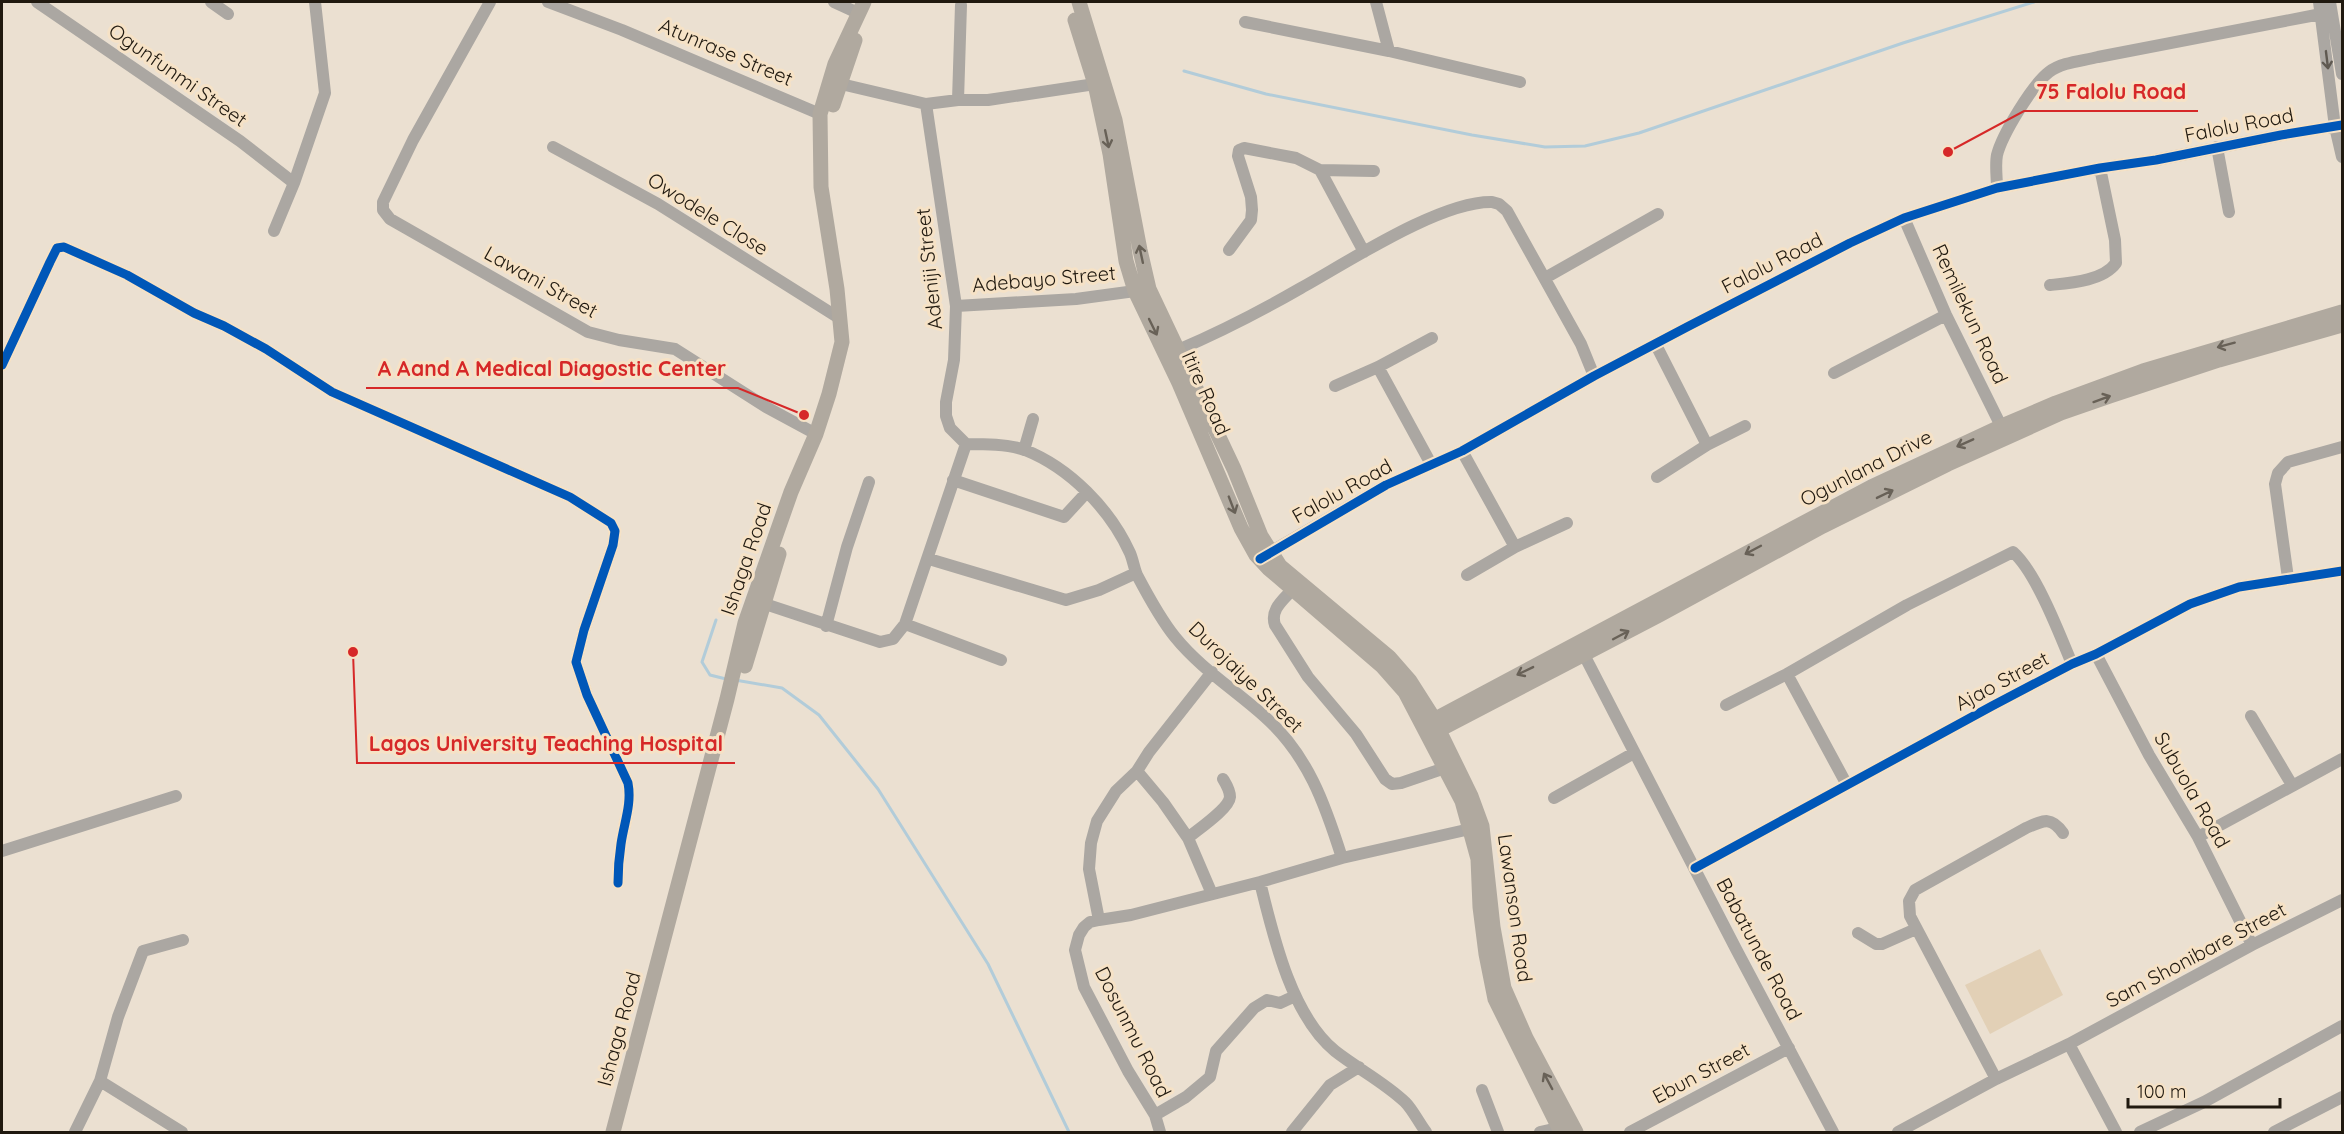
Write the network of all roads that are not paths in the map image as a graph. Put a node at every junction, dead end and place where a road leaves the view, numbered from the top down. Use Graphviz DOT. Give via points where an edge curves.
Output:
graph roads {
  1 [pos="37,2"];
  2 [pos="211,2"];
  3 [pos="315,2"];
  4 [pos="490,2"];
  5 [pos="548,2"];
  6 [pos="834,2"];
  7 [pos="872,2"];
  8 [pos="1376,2"];
  9 [pos="2330,2"];
  10 [pos="1077,3"];
  11 [pos="961,5"];
  12 [pos="861,7"];
  13 [pos="2320,8"];
  14 [pos="228,14"];
  15 [pos="1245,22"];
  16 [pos="1389,51"];
  17 [pos="2340,56"];
  18 [pos="2343,74"];
  19 [pos="836,81"];
  20 [pos="1520,82"];
  21 [pos="1095,84"];
  22 [pos="958,100"];
  23 [pos="926,104"];
  24 [pos="820,114"];
  25 [pos="2339,126"];
  26 [pos="553,147"];
  27 [pos="2217,147"];
  28 [pos="2343,157"];
  29 [pos="2100,168"];
  30 [pos="1320,170"];
  31 [pos="1374,171"];
  32 [pos="294,183"];
  33 [pos="1997,188"];
  34 [pos="2229,212"];
  35 [pos="1658,214"];
  36 [pos="1904,218"];
  37 [pos="274,231"];
  38 [pos="1228,250"];
  39 [pos="1364,252"];
  40 [pos="1545,278"];
  41 [pos="2050,285"];
  42 [pos="1135,291"];
  43 [pos="956,306"];
  44 [pos="2343,312"];
  45 [pos="1946,315"];
  46 [pos="839,318"];
  47 [pos="2343,325"];
  48 [pos="1432,338"];
  49 [pos="1656,345"];
  50 [pos="1178,350"];
  51 [pos="2,365"];
  52 [pos="1378,367"];
  53 [pos="1834,373"];
  54 [pos="1594,376"];
  55 [pos="1335,386"];
  56 [pos="1033,419"];
  57 [pos="1745,426"];
  58 [pos="2004,432"];
  59 [pos="816,434"];
  60 [pos="966,444"];
  61 [pos="1707,446"];
  62 [pos="2343,447"];
  63 [pos="1024,450"];
  64 [pos="1462,451"];
  65 [pos="1431,464"];
  66 [pos="1657,477"];
  67 [pos="953,480"];
  68 [pos="869,482"];
  69 [pos="1087,492"];
  70 [pos="1567,523"];
  71 [pos="1515,547"];
  72 [pos="1264,555"];
  73 [pos="929,559"];
  74 [pos="2343,571"];
  75 [pos="1136,573"];
  76 [pos="1467,575"];
  77 [pos="2288,578"];
  78 [pos="1292,590"];
  79 [pos="758,602"];
  80 [pos="905,624"];
  81 [pos="826,626"];
  82 [pos="1582,649"];
  83 [pos="2096,654"];
  84 [pos="1001,660"];
  85 [pos="2072,664"];
  86 [pos="1212,672"];
  87 [pos="1787,674"];
  88 [pos="732,701"];
  89 [pos="1726,705"];
  90 [pos="2251,716"];
  91 [pos="1430,729"];
  92 [pos="1634,753"];
  93 [pos="2343,759"];
  94 [pos="1445,768"];
  95 [pos="1137,771"];
  96 [pos="1222,779"];
  97 [pos="2292,784"];
  98 [pos="1846,785"];
  99 [pos="176,796"];
  100 [pos="1554,798"];
  101 [pos="1470,829"];
  102 [pos="2063,833"];
  103 [pos="2198,837"];
  104 [pos="1188,838"];
  105 [pos="2,851"];
  106 [pos="1342,858"];
  107 [pos="1695,868"];
  108 [pos="1260,882"];
  109 [pos="618,883"];
  110 [pos="1212,894"];
  111 [pos="2343,900"];
  112 [pos="1099,920"];
  113 [pos="1916,928"];
  114 [pos="1858,933"];
  115 [pos="183,939"];
  116 [pos="2252,945"];
  117 [pos="1294,996"];
  118 [pos="2343,1026"];
  119 [pos="2069,1044"];
  120 [pos="1789,1048"];
  121 [pos="1531,1061"];
  122 [pos="1359,1067"];
  123 [pos="1996,1078"];
  124 [pos="100,1081"];
  125 [pos="1482,1090"];
  126 [pos="2343,1097"];
  127 [pos="1155,1115"];
  128 [pos="1559,1130"];
  129 [pos="75,1132"];
  130 [pos="182,1132"];
  131 [pos="613,1132"];
  132 [pos="622,1132"];
  133 [pos="1160,1132"];
  134 [pos="1292,1132"];
  135 [pos="1426,1132"];
  136 [pos="1498,1132"];
  137 [pos="1540,1132"];
  138 [pos="1576,1132"];
  139 [pos="1630,1132"];
  140 [pos="1833,1132"];
  141 [pos="1898,1132"];
  142 [pos="2116,1132"];
  143 [pos="2139,1132"];
  144 [pos="2274,1132"];
  1 -- 32 [label="street, Ogunfunmi Street" via="240,141"];
  2 -- 14 [label="street"];
  3 -- 32 [label="street" via="325,93"];
  4 -- 59 [label="street, Lawani Street" via="413,140 382,202 383,210 390,219 588,332 675,349"];
  5 -- 24 [label="street, Atunrase Street"];
  6 -- 12 [label="street"];
  7 -- 19 [label="main road, Ishaga Road"];
  8 -- 16 [label="street"];
  9 -- 17 [label="street"];
  10 -- 21 [label="main road, Itire Road"];
  50 -- 10 [label="main road, Itire Road, one-way" via="1147,280 1117,129 1099,60"];
  11 -- 22 [label="street"];
  12 -- 19 [label="main road, Ishaga Road"];
  13 -- 25 [label="street, one-way"];
  13 -- 33 [label="street" via="2063,65 2049,72 2005,135 1997,157"];
  15 -- 16 [label="street"];
  16 -- 20 [label="street"];
  17 -- 18 [label="street"];
  19 -- 23 [label="street"];
  19 -- 24 [label="main road, Ishaga Road"];
  19 -- 79 [label="main road, Ishaga Road" via="828,126 828,169 849,320 848,342 842,375"];
  21 -- 22 [label="street" via="988,100"];
  21 -- 42 [label="main road, Itire Road, one-way" via="1124,252"];
  22 -- 23 [label="street"];
  23 -- 43 [label="street, Adeniji Street"];
  24 -- 46 [label="main road, Ishaga Road" via="821,187"];
  25 -- 27 [label="street, Falolu Road"];
  25 -- 28 [label="street"];
  26 -- 46 [label="street, Owodele Close" via="658,204"];
  27 -- 29 [label="street, Falolu Road"];
  27 -- 34 [label="street"];
  29 -- 33 [label="street, Falolu Road"];
  29 -- 41 [label="street" via="2115,240 2115,263 2091,278"];
  30 -- 31 [label="street"];
  30 -- 38 [label="street" via="1296,158 1264,150 1239,150 1251,197 1251,220"];
  30 -- 39 [label="street"];
  32 -- 37 [label="street"];
  33 -- 36 [label="street, Falolu Road"];
  35 -- 40 [label="street"];
  36 -- 45 [label="street, Remilekun Road"];
  36 -- 49 [label="street, Falolu Road" via="1786,275"];
  39 -- 40 [label="street" via="1449,210 1492,202 1507,211"];
  39 -- 50 [label="street" via="1231,327"];
  40 -- 54 [label="street"];
  42 -- 43 [label="street, Adebayo Street" via="1076,299"];
  42 -- 72 [label="main road, Itire Road, one-way" via="1241,528"];
  43 -- 60 [label="street, Adeniji Street" via="946,416 950,428"];
  44 -- 58 [label="main road, Ogunlana Drive, one-way" via="2143,371 2055,403"];
  45 -- 53 [label="street"];
  45 -- 58 [label="street, Remilekun Road"];
  46 -- 59 [label="main road, Ishaga Road" via="842,342"];
  58 -- 47 [label="main road, Ogunlana Drive, one-way" via="2219,360"];
  48 -- 52 [label="street"];
  49 -- 54 [label="street, Falolu Road"];
  49 -- 61 [label="street"];
  50 -- 72 [label="main road, Itire Road" via="1234,469"];
  51 -- 109 [label="street" via="57,248 64,247 224,326 332,392 570,496 611,523 615,531 613,545 576,662 630,792"];
  52 -- 55 [label="street"];
  52 -- 65 [label="street"];
  54 -- 64 [label="street, Falolu Road"];
  56 -- 63 [label="street"];
  57 -- 61 [label="street"];
  58 -- 82 [label="main road, Ogunlana Drive" via="1871,487"];
  59 -- 79 [label="main road, Ishaga Road" via="791,492"];
  60 -- 63 [label="street, Durojaiye Street"];
  60 -- 67 [label="street"];
  61 -- 66 [label="street"];
  62 -- 77 [label="street" via="2288,462 2278,472 2275,484"];
  63 -- 69 [label="street, Durojaiye Street" via="1060,470"];
  64 -- 65 [label="street, Falolu Road"];
  64 -- 71 [label="street"];
  65 -- 72 [label="street, Falolu Road" via="1386,485"];
  67 -- 69 [label="street" via="1064,517"];
  67 -- 73 [label="street"];
  68 -- 81 [label="street"];
  69 -- 75 [label="street, Durojaiye Street" via="1116,527"];
  70 -- 71 [label="street"];
  71 -- 76 [label="street"];
  72 -- 78 [label="main road, Itire Road"];
  72 -- 91 [label="main road, Itire Road" via="1389,657 1410,681"];
  73 -- 75 [label="street" via="1066,600"];
  73 -- 80 [label="street"];
  74 -- 77 [label="street, Ajao Street"];
  75 -- 86 [label="street, Durojaiye Street" via="1175,637"];
  77 -- 83 [label="street, Ajao Street" via="2212,594"];
  78 -- 91 [label="main road, Itire Road" via="1388,672"];
  78 -- 94 [label="street" via="1275,609 1275,625 1308,677 1356,734 1385,779 1392,784 1401,783"];
  79 -- 81 [label="street"];
  79 -- 88 [label="main road, Ishaga Road"];
  80 -- 81 [label="street" via="893,639 880,642"];
  80 -- 84 [label="street"];
  82 -- 91 [label="main road, Ogunlana Drive" via="1489,689"];
  82 -- 92 [label="street, Babatunde Road"];
  83 -- 85 [label="street, Ajao Street"];
  83 -- 103 [label="street, Subuola Road"];
  85 -- 87 [label="street" via="2032,578 2013,552 1907,605"];
  85 -- 98 [label="street, Ajao Street"];
  86 -- 95 [label="street"];
  86 -- 106 [label="street, Durojaiye Street" via="1290,744 1322,797"];
  87 -- 89 [label="street"];
  87 -- 98 [label="street"];
  88 -- 131 [label="main road, Ishaga Road"];
  88 -- 132 [label="main road, Ishaga Road"];
  90 -- 97 [label="street"];
  91 -- 94 [label="main road, Lawanson Road"];
  91 -- 121 [label="main road, Lawanson Road" via="1471,796 1482,826 1504,988"];
  92 -- 100 [label="street"];
  92 -- 107 [label="street, Babatunde Road"];
  93 -- 97 [label="street"];
  94 -- 101 [label="main road, Lawanson Road" via="1462,801"];
  95 -- 104 [label="street"];
  95 -- 112 [label="street" via="1116,791 1097,821 1091,843 1089,869"];
  96 -- 104 [label="street" via="1230,798 1225,807"];
  97 -- 103 [label="street"];
  98 -- 107 [label="street, Ajao Street"];
  99 -- 105 [label="street"];
  101 -- 106 [label="street"];
  101 -- 121 [label="main road, Lawanson Road" via="1478,859 1480,907 1495,999"];
  102 -- 113 [label="street" via="2057,824 2041,822 1915,890 1909,910"];
  103 -- 116 [label="street, Subuola Road"];
  104 -- 110 [label="street"];
  106 -- 108 [label="street"];
  107 -- 120 [label="street, Babatunde Road"];
  108 -- 110 [label="street"];
  108 -- 117 [label="street"];
  110 -- 112 [label="street"];
  111 -- 116 [label="street, Sam Shonibare Street"];
  112 -- 127 [label="street, Dosunmu Road" via="1084,927 1076,942 1084,987"];
  113 -- 114 [label="street" via="1882,944"];
  113 -- 123 [label="street"];
  115 -- 124 [label="street" via="143,951 118,1017"];
  116 -- 119 [label="street, Sam Shonibare Street"];
  117 -- 122 [label="street" via="1310,1024 1334,1050"];
  117 -- 127 [label="street" via="1280,1003 1267,1000 1254,1008 1216,1051 1210,1077"];
  118 -- 143 [label="street" via="2204,1102"];
  119 -- 123 [label="street, Sam Shonibare Street"];
  119 -- 142 [label="street"];
  120 -- 139 [label="street, Ebun Street"];
  120 -- 140 [label="street, Babatunde Road"];
  121 -- 128 [label="main road, Lawanson Road"];
  138 -- 121 [label="main road, Lawanson Road, one-way"];
  122 -- 134 [label="street" via="1330,1085"];
  122 -- 135 [label="street" via="1407,1104"];
  123 -- 141 [label="street, Sam Shonibare Street"];
  124 -- 129 [label="street"];
  124 -- 130 [label="street"];
  125 -- 136 [label="street"];
  126 -- 144 [label="street"];
  127 -- 133 [label="street, Dosunmu Road"];
  128 -- 137 [label="street"];
}
